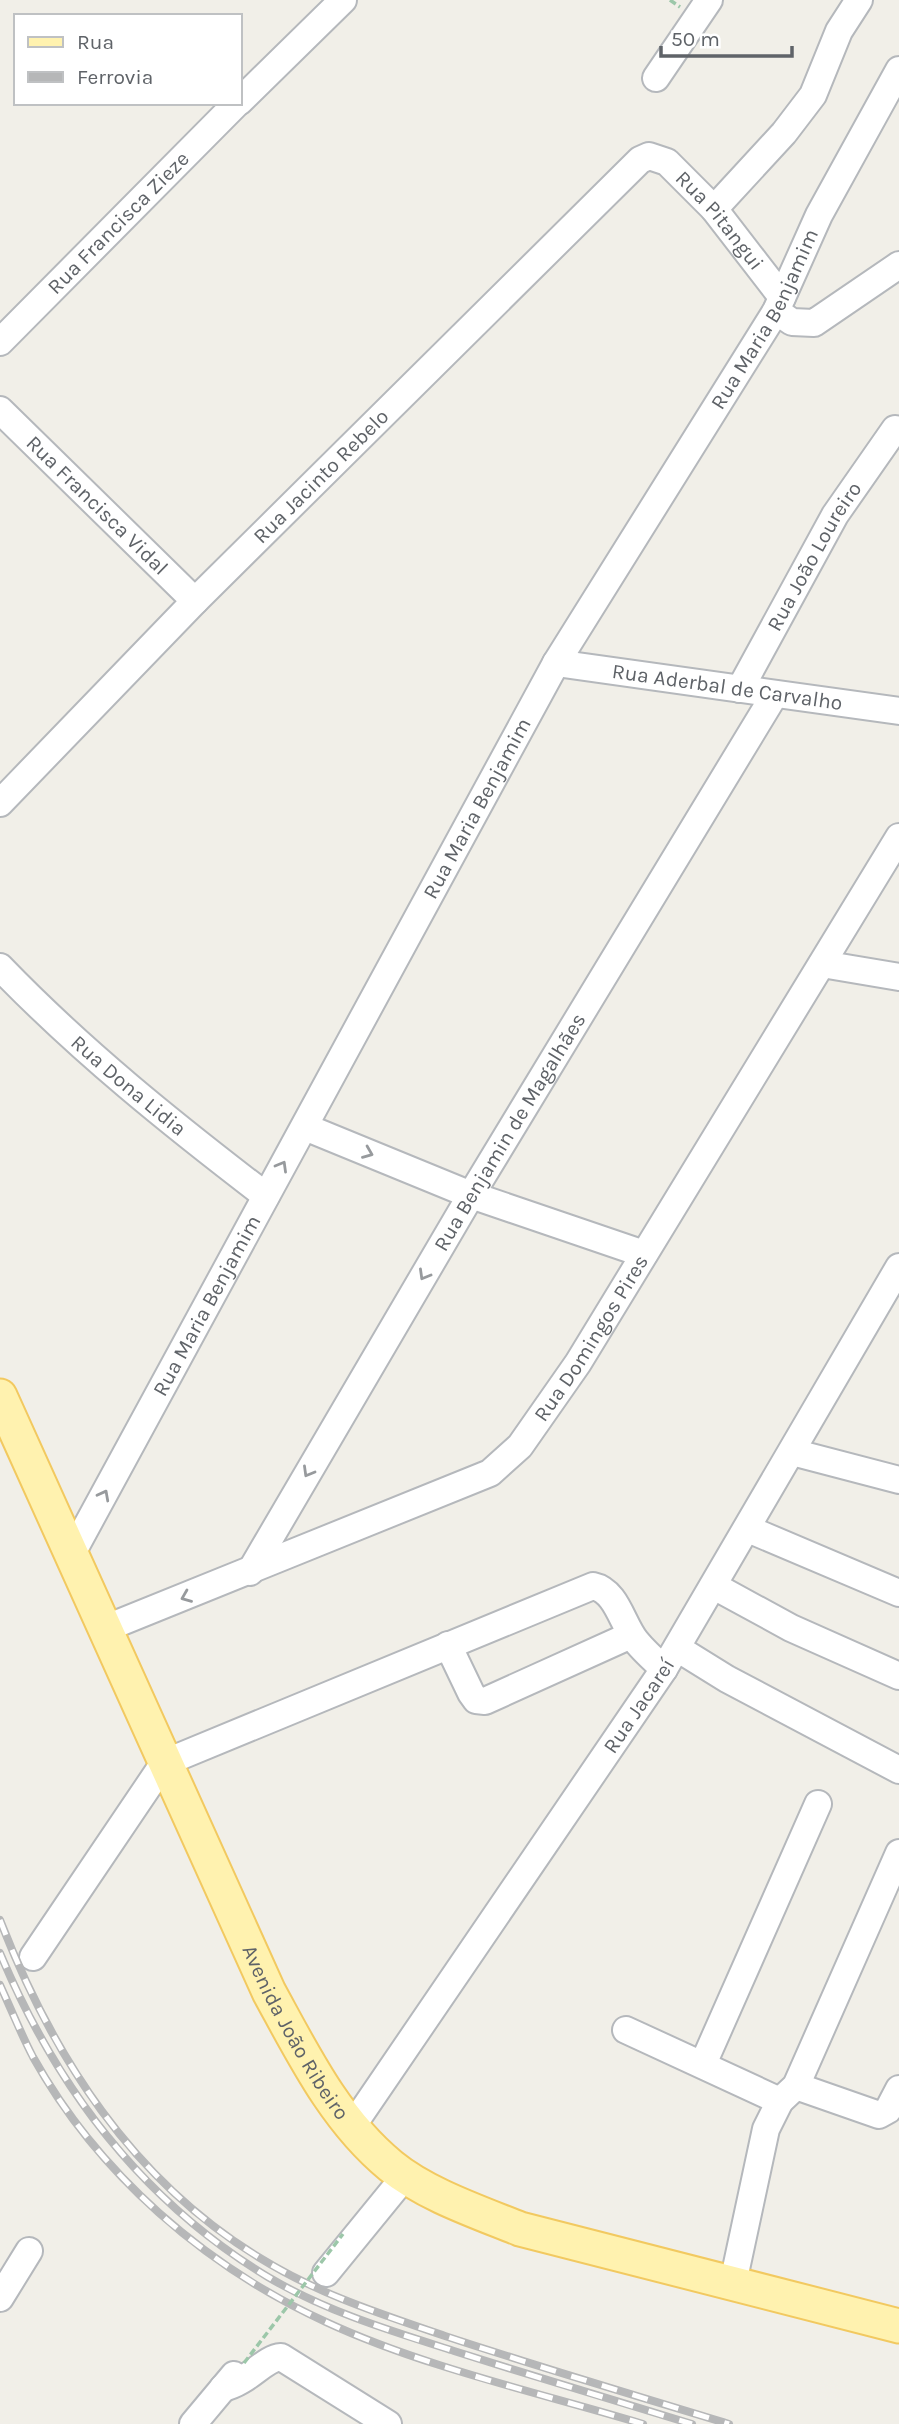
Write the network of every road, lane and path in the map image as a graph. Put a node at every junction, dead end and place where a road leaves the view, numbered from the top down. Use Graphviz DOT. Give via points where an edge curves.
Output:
graph roads {
  1 [pos="343,0"];
  2 [pos="709,0"];
  3 [pos="859,0"];
  4 [pos="899,70"];
  5 [pos="656,78"];
  6 [pos="242,98"];
  7 [pos="235,105"];
  8 [pos="649,156"];
  9 [pos="714,209"];
  10 [pos="899,265"];
  11 [pos="779,304"];
  12 [pos="0,342"];
  13 [pos="0,410"];
  14 [pos="895,429"];
  15 [pos="195,601"];
  16 [pos="556,663"];
  17 [pos="740,689"];
  18 [pos="775,694"];
  19 [pos="899,711"];
  20 [pos="0,803"];
  21 [pos="899,837"];
  22 [pos="822,964"];
  23 [pos="0,967"];
  24 [pos="899,977"];
  25 [pos="304,1127"];
  26 [pos="266,1195"];
  27 [pos="471,1195"];
  28 [pos="645,1254"];
  29 [pos="899,1267"];
  30 [pos="888,1309"];
  31 [pos="0,1396"];
  32 [pos="792,1452"];
  33 [pos="899,1480"];
  34 [pos="748,1529"];
  35 [pos="71,1555"];
  36 [pos="250,1572"];
  37 [pos="714,1586"];
  38 [pos="899,1593"];
  39 [pos="104,1629"];
  40 [pos="631,1635"];
  41 [pos="448,1645"];
  42 [pos="670,1658"];
  43 [pos="899,1676"];
  44 [pos="164,1763"];
  45 [pos="899,1770"];
  46 [pos="818,1804"];
  47 [pos="899,1853"];
  48 [pos="33,1957"];
  49 [pos="626,2030"];
  50 [pos="703,2064"];
  51 [pos="899,2089"];
  52 [pos="788,2094"];
  53 [pos="351,2128"];
  54 [pos="406,2175"];
  55 [pos="343,2234"];
  56 [pos="29,2251"];
  57 [pos="326,2273"];
  58 [pos="733,2283"];
  59 [pos="0,2298"];
  60 [pos="899,2326"];
  61 [pos="244,2363"];
  62 [pos="223,2388"];
  63 [pos="193,2424"];
  64 [pos="388,2424"];
  1 -- 6 [label="street, Rua Francisca Zieze"];
  2 -- 5 [label="street"];
  3 -- 9 [label="street" via="839,31 813,95"];
  4 -- 11 [label="street, Rua Maria Benjamim" via="819,215"];
  7 -- 12 [label="street, Rua Francisca Zieze"];
  8 -- 9 [label="street, Rua Pitangui" via="667,162"];
  8 -- 15 [label="street, Rua Jacinto Rebelo" via="631,166"];
  9 -- 11 [label="street, Rua Pitangui"];
  10 -- 11 [label="street" via="814,323 792,322"];
  11 -- 16 [label="street, Rua Maria Benjamim"];
  13 -- 15 [label="street, Rua Francisca Vidal"];
  14 -- 17 [label="street, Rua João Loureiro" via="835,515"];
  15 -- 20 [label="street, Rua Jacinto Rebelo"];
  16 -- 17 [label="street, Rua Aderbal de Carvalho"];
  16 -- 25 [label="street, Rua Maria Benjamim"];
  17 -- 18 [label="street, Rua Aderbal de Carvalho"];
  18 -- 19 [label="street, Rua Aderbal de Carvalho"];
  18 -- 27 [label="street, Rua Benjamin de Magalhães"];
  21 -- 22 [label="street, Rua Domingos Pires"];
  22 -- 24 [label="street"];
  22 -- 28 [label="street, Rua Domingos Pires"];
  23 -- 26 [label="street, Rua Dona Lidia" via="120,1081"];
  26 -- 25 [label="street, Rua Maria Benjamim, one-way"];
  25 -- 27 [label="street, one-way"];
  35 -- 26 [label="street, Rua Maria Benjamim, one-way"];
  27 -- 28 [label="street"];
  27 -- 36 [label="street, Rua Benjamin de Magalhães, one-way"];
  28 -- 36 [label="street, Rua Domingos Pires" via="520,1446 490,1473"];
  29 -- 30 [label="street, Rua Jacareí"];
  30 -- 32 [label="street, Rua Jacareí"];
  31 -- 35 [label="main road, Avenida João Ribeiro"];
  32 -- 33 [label="street"];
  32 -- 34 [label="street, Rua Jacareí"];
  34 -- 37 [label="street, Rua Jacareí"];
  34 -- 38 [label="street"];
  35 -- 39 [label="main road, Avenida João Ribeiro"];
  36 -- 39 [label="street, Rua Domingos Pires, one-way"];
  37 -- 42 [label="street, Rua Jacareí"];
  37 -- 43 [label="street" via="791,1628"];
  39 -- 44 [label="main road, Avenida João Ribeiro"];
  40 -- 41 [label="street" via="610,1596 593,1586"];
  40 -- 41 [label="street" via="485,1701 476,1700 471,1693"];
  40 -- 42 [label="street"];
  41 -- 44 [label="street"];
  42 -- 45 [label="street" via="727,1679"];
  42 -- 53 [label="street, Rua Jacareí"];
  44 -- 48 [label="street"];
  44 -- 53 [label="main road, Avenida João Ribeiro" via="270,1992"];
  46 -- 50 [label="street"];
  47 -- 52 [label="street"];
  49 -- 50 [label="street"];
  50 -- 52 [label="street"];
  51 -- 52 [label="street" via="888,2110 879,2115"];
  52 -- 58 [label="street" via="766,2129"];
  53 -- 54 [label="main road, Avenida João Ribeiro"];
  54 -- 57 [label="street"];
  54 -- 58 [label="main road, Avenida João Ribeiro" via="460,2206 520,2229"];
  55 -- 61 [label="path, bridge"];
  56 -- 59 [label="street"];
  58 -- 60 [label="main road, Avenida João Ribeiro"];
  61 -- 62 [label="street"];
  62 -- 63 [label="street"];
  62 -- 64 [label="street" via="243,2382 269,2360 281,2357"];
}
